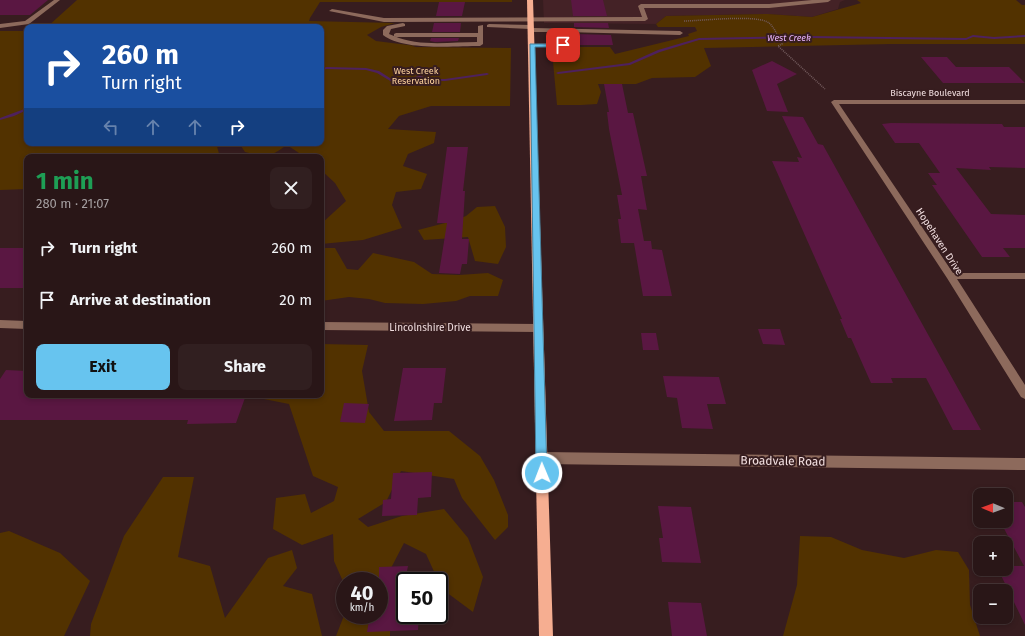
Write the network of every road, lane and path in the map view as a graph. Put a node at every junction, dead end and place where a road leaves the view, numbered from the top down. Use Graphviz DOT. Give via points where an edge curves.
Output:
graph roads {
  1 [pos="57,0"];
  2 [pos="530,0"];
  3 [pos="828,0"];
  4 [pos="332,11"];
  5 [pos="531,25"];
  6 [pos="0,26"];
  7 [pos="481,26"];
  8 [pos="562,31"];
  9 [pos="680,33"];
  10 [pos="777,34"];
  11 [pos="386,35"];
  12 [pos="480,37"];
  13 [pos="532,45"];
  14 [pos="825,89"];
  15 [pos="834,102"];
  16 [pos="1025,102"];
  17 [pos="950,276"];
  18 [pos="1025,276"];
  19 [pos="0,324"];
  20 [pos="24,325"];
  21 [pos="324,326"];
  22 [pos="538,328"];
  23 [pos="1025,394"];
  24 [pos="541,458"];
  25 [pos="1025,464"];
  26 [pos="546,636"];
  1 -- 6 [label="street" via="27,23"];
  2 -- 5 [label="main road"];
  3 -- 5 [label="street" via="769,6 641,6 644,19"];
  4 -- 5 [label="street" via="384,20"];
  5 -- 7 [label="street"];
  5 -- 8 [label="street"];
  5 -- 13 [label="main road"];
  7 -- 11 [label="street" via="396,26 386,30"];
  7 -- 12 [label="street"];
  8 -- 9 [label="street"];
  8 -- 13 [label="street" via="563,45"];
  10 -- 14 [label="path" via="782,44 778,46"];
  11 -- 12 [label="street"];
  11 -- 12 [label="street" via="393,39"];
  13 -- 22 [label="main road"];
  15 -- 16 [label="street, Biscayne Boulevard"];
  15 -- 17 [label="street, Hopehaven Drive"];
  17 -- 18 [label="street"];
  17 -- 23 [label="street, Hopehaven Drive"];
  19 -- 20 [label="street"];
  21 -- 22 [label="street, Lincolnshire Drive"];
  22 -- 24 [label="main road"];
  24 -- 25 [label="street, Broadvale Road"];
  24 -- 26 [label="main road"];
}
